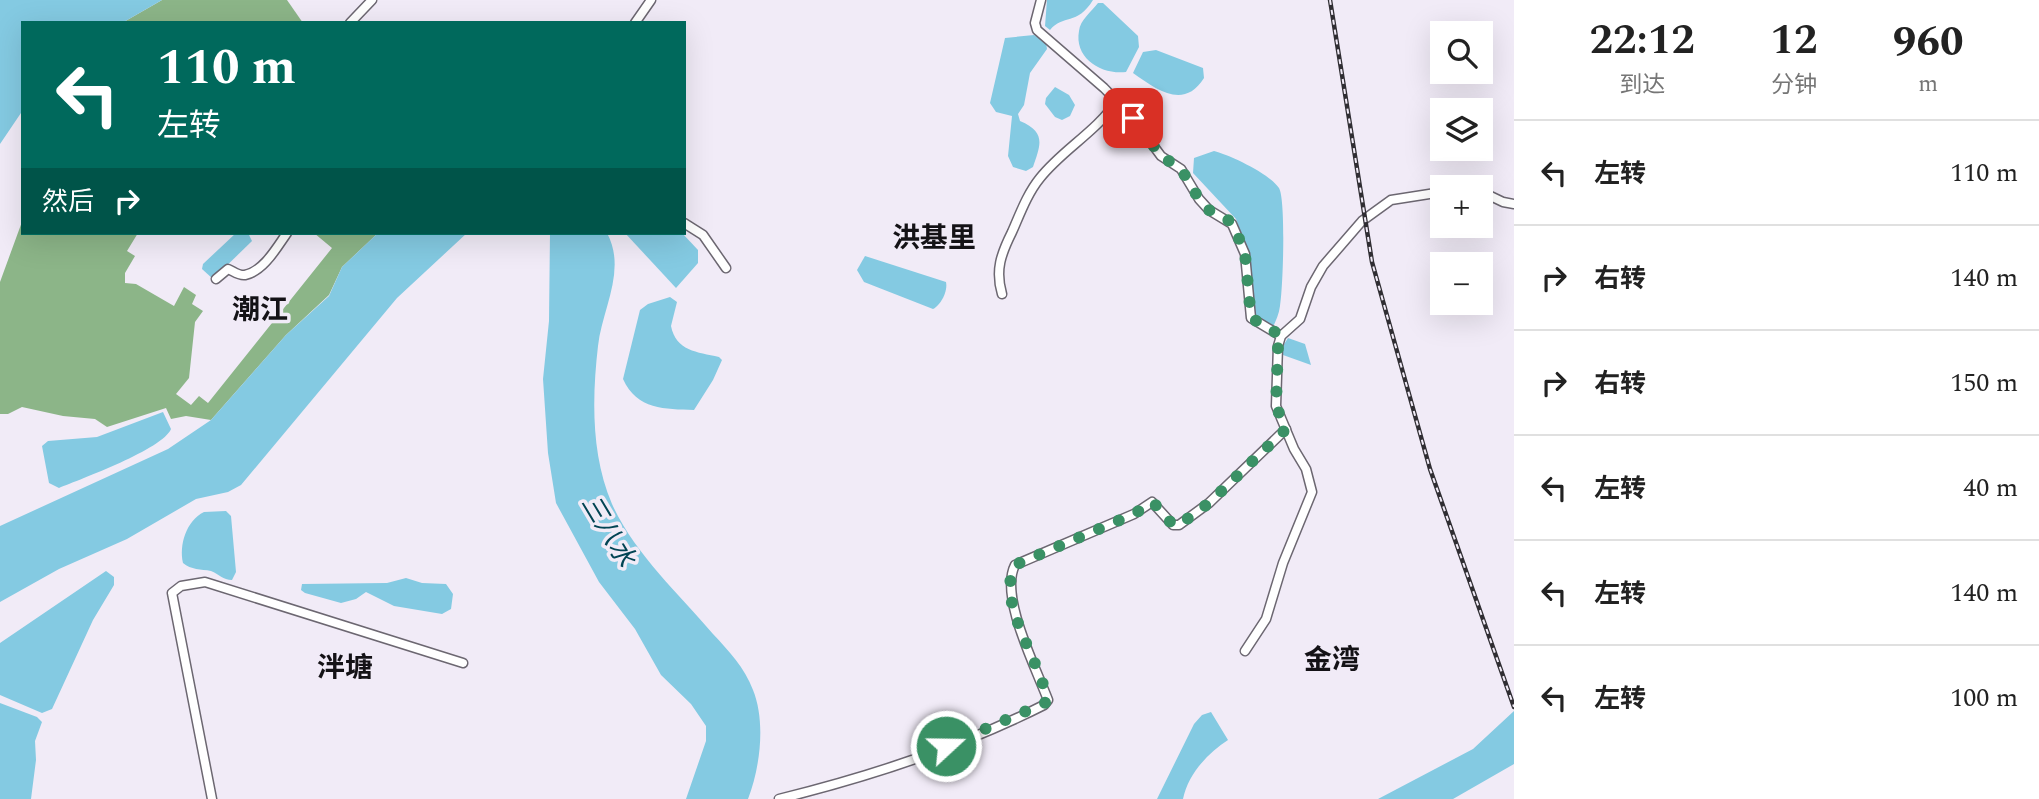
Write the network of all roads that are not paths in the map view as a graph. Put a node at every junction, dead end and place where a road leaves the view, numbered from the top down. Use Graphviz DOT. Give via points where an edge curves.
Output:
graph roads {
  1 [pos="372,0"];
  2 [pos="651,0"];
  3 [pos="1041,0"];
  4 [pos="352,21"];
  5 [pos="636,21"];
  6 [pos="1117,101"];
  7 [pos="1430,194"];
  8 [pos="1493,197"];
  9 [pos="1514,204"];
  10 [pos="686,224"];
  11 [pos="286,235"];
  12 [pos="726,268"];
  13 [pos="216,279"];
  14 [pos="1002,294"];
  15 [pos="1282,336"];
  16 [pos="1286,429"];
  17 [pos="1245,651"];
  18 [pos="463,663"];
  19 [pos="212,799"];
  20 [pos="779,799"];
  1 -- 4 [label="street"];
  2 -- 5 [label="street"];
  3 -- 6 [label="street" via="1037,30"];
  6 -- 14 [label="street" via="1049,168 1027,197 998,265"];
  6 -- 15 [label="street" via="1161,156 1181,169 1209,210 1232,224 1245,254 1251,318"];
  7 -- 15 [label="street" via="1399,198 1377,208 1323,267 1300,319"];
  8 -- 9 [label="street"];
  10 -- 12 [label="street" via="703,235"];
  11 -- 13 [label="street" via="272,255 248,273 228,269"];
  15 -- 16 [label="street" via="1276,406"];
  16 -- 17 [label="street" via="1306,469 1312,494 1266,618"];
  16 -- 20 [label="street" via="1209,503 1179,525 1173,525 1153,502 1014,567 1012,600 1048,700 1044,705 849,782"];
  18 -- 19 [label="street" via="205,582 179,587 172,593"];
}
